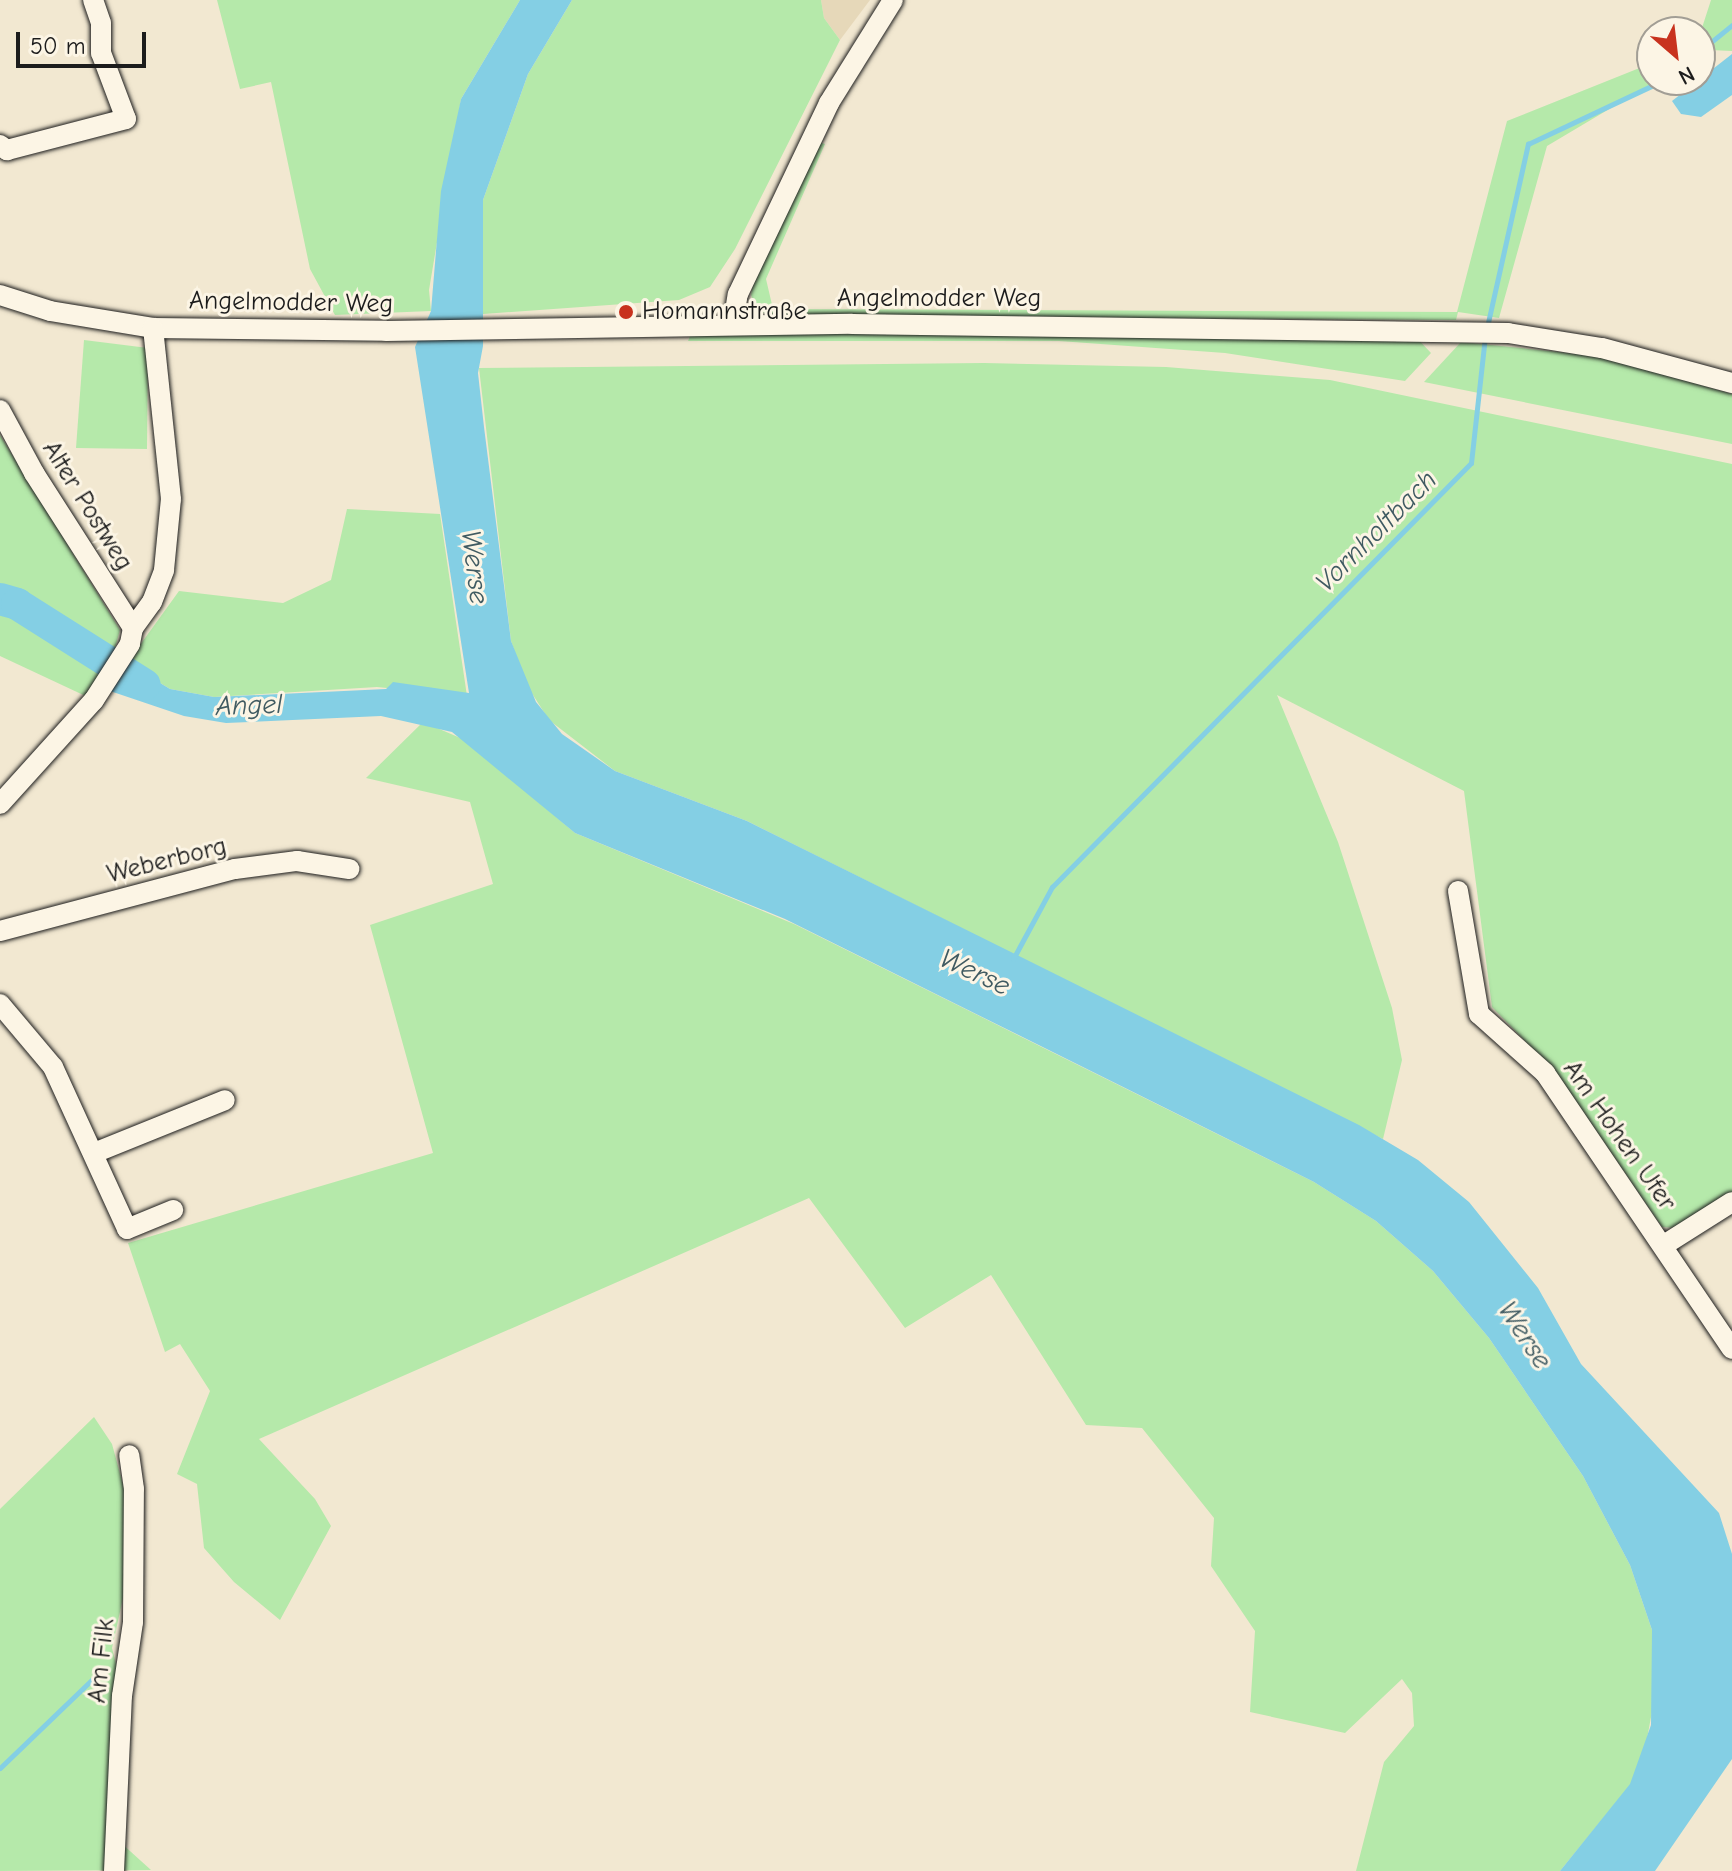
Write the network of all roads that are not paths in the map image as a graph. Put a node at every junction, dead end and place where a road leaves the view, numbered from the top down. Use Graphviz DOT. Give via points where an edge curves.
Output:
graph roads {
  1 [pos="93,0"];
  2 [pos="893,0"];
  3 [pos="0,145"];
  4 [pos="0,295"];
  5 [pos="733,324"];
  6 [pos="153,328"];
  7 [pos="1732,383"];
  8 [pos="0,410"];
  9 [pos="133,628"];
  10 [pos="0,804"];
  11 [pos="349,869"];
  12 [pos="1458,891"];
  13 [pos="0,931"];
  14 [pos="0,1004"];
  15 [pos="225,1100"];
  16 [pos="94,1153"];
  17 [pos="1732,1202"];
  18 [pos="173,1210"];
  19 [pos="1664,1245"];
  20 [pos="1732,1349"];
  21 [pos="129,1455"];
  22 [pos="114,1871"];
  1 -- 3 [label="street" via="101,23 101,53 126,119 113,132 7,150"];
  2 -- 5 [label="street" via="829,103 738,294"];
  4 -- 6 [label="street, Angelmodder Weg" via="50,311"];
  5 -- 6 [label="street, Angelmodder Weg"];
  5 -- 7 [label="street, Angelmodder Weg" via="1508,333 1602,348"];
  6 -- 9 [label="street, Alter Postweg" via="171,499 164,570 152,602"];
  8 -- 9 [label="street, Alter Postweg"];
  9 -- 10 [label="street, Alter Postweg" via="123,656 100,691"];
  11 -- 13 [label="street, Weberborg" via="297,861 235,869"];
  12 -- 19 [label="street, Am Hohen Ufer" via="1479,1014 1545,1073"];
  14 -- 16 [label="street" via="53,1067"];
  15 -- 16 [label="street"];
  16 -- 18 [label="street" via="127,1229"];
  17 -- 19 [label="street, Am Hohen Ufer"];
  19 -- 20 [label="street, Am Hohen Ufer"];
  21 -- 22 [label="street, Am Filk" via="134,1489 133,1622 122,1696"];
}
